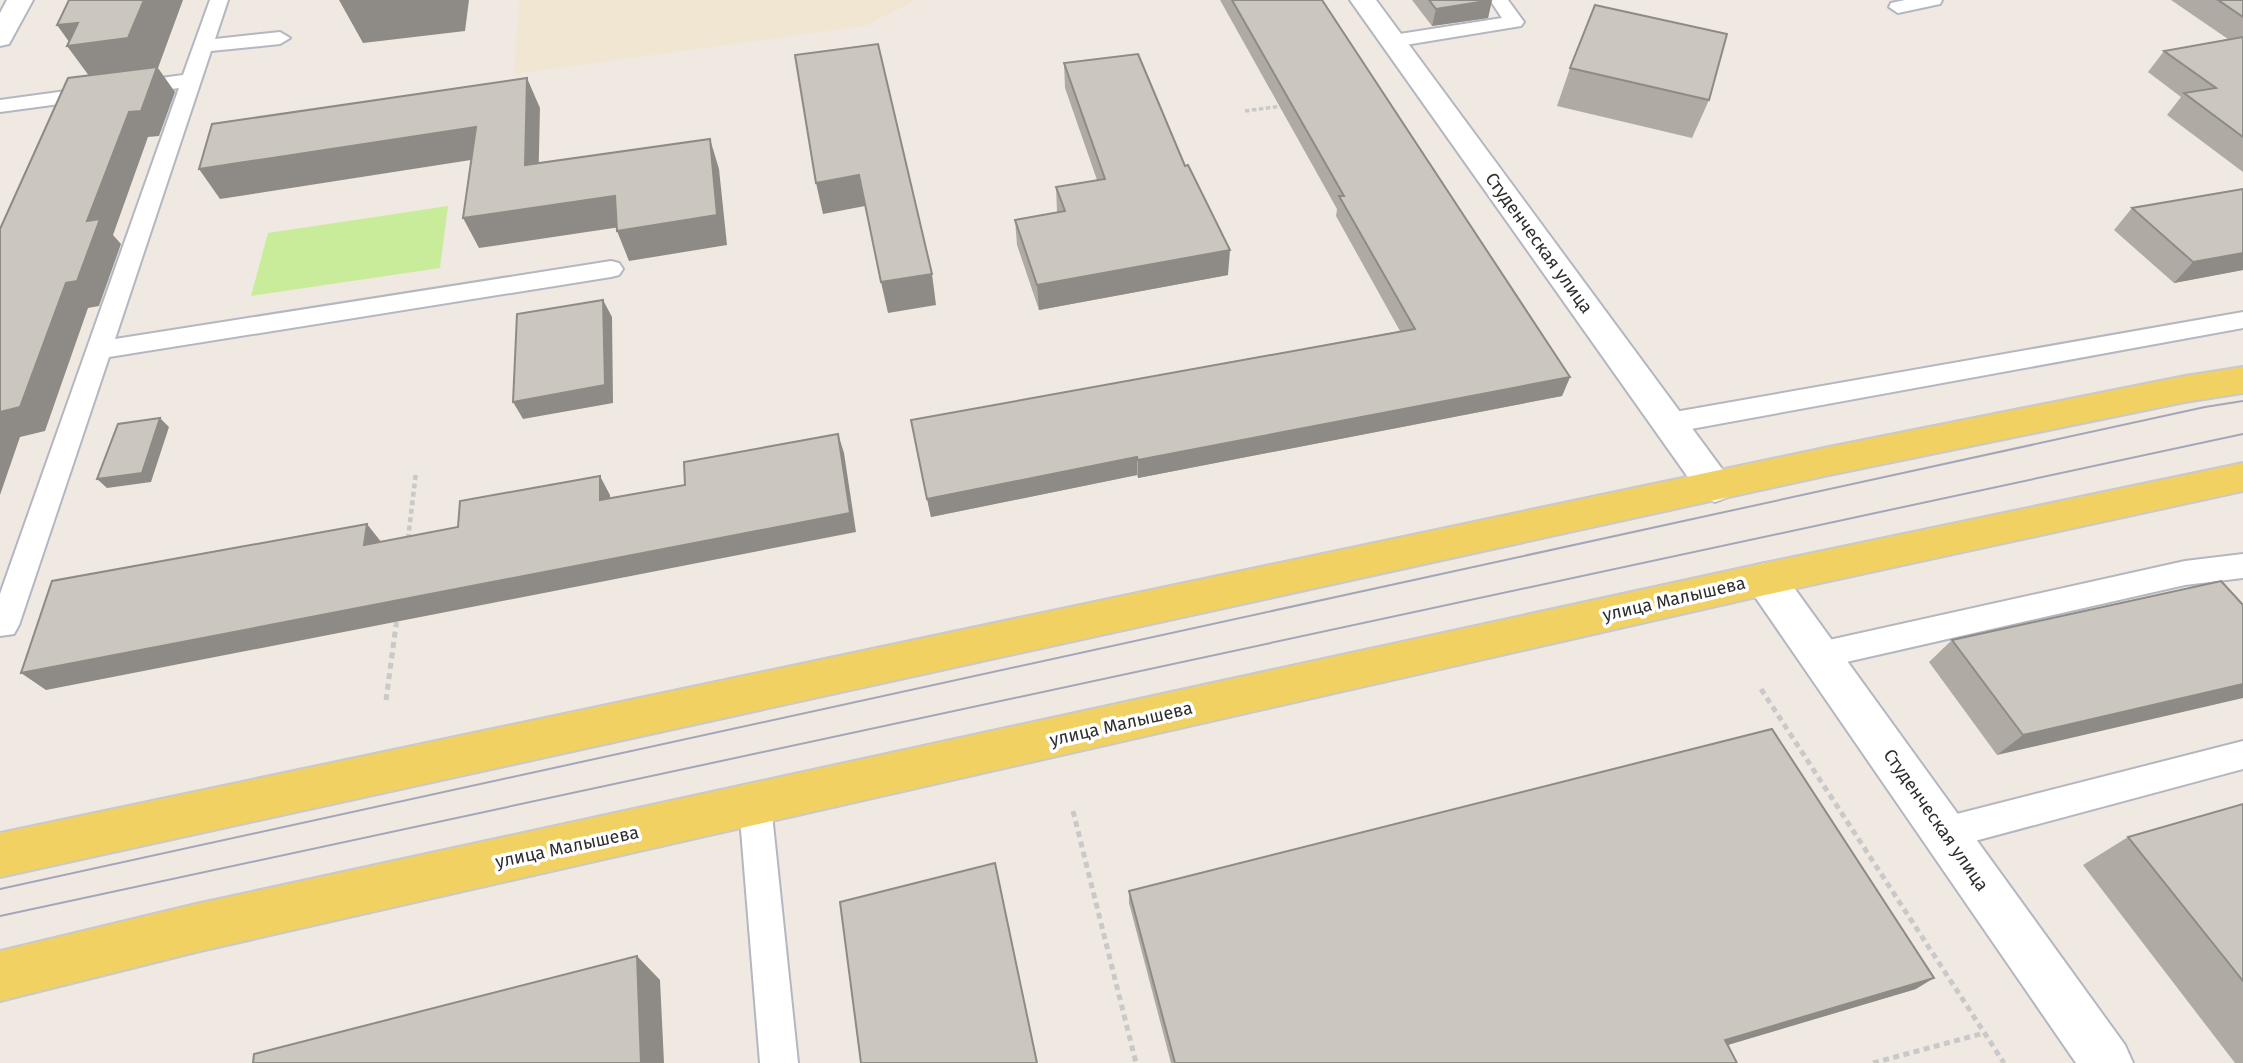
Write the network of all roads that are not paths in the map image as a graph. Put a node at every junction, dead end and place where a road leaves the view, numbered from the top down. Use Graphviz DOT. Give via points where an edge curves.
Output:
graph roads {
  1 [pos="20,0"];
  2 [pos="219,0"];
  3 [pos="1363,0"];
  4 [pos="1499,0"];
  5 [pos="1933,0"];
  6 [pos="1898,7"];
  7 [pos="0,38"];
  8 [pos="280,38"];
  9 [pos="1393,41"];
  10 [pos="257,58"];
  11 [pos="198,63"];
  12 [pos="0,106"];
  13 [pos="611,269"];
  14 [pos="2243,320"];
  15 [pos="98,350"];
  16 [pos="2243,380"];
  17 [pos="1669,423"];
  18 [pos="2243,477"];
  19 [pos="1716,487"];
  20 [pos="2243,566"];
  21 [pos="1765,579"];
  22 [pos="4,625"];
  23 [pos="1820,656"];
  24 [pos="2243,755"];
  25 [pos="755,805"];
  26 [pos="1945,833"];
  27 [pos="0,855"];
  28 [pos="0,976"];
  29 [pos="779,1063"];
  30 [pos="2107,1063"];
  1 -- 7 [label="street"];
  2 -- 11 [label="lane"];
  3 -- 9 [label="street, Студенческая улица"];
  4 -- 9 [label="lane" via="1514,22"];
  5 -- 6 [label="lane"];
  8 -- 11 [label="lane"];
  9 -- 17 [label="street, Студенческая улица"];
  10 -- 11 [label="lane"];
  11 -- 12 [label="lane"];
  11 -- 15 [label="lane"];
  13 -- 15 [label="lane"];
  14 -- 17 [label="lane"];
  15 -- 22 [label="lane"];
  16 -- 19 [label="main road"];
  17 -- 19 [label="street, Студенческая улица"];
  18 -- 21 [label="main road, улица Малышева"];
  19 -- 27 [label="main road"];
  20 -- 23 [label="lane" via="2185,573"];
  21 -- 23 [label="street, Студенческая улица"];
  21 -- 25 [label="main road, улица Малышева"];
  23 -- 26 [label="street, Студенческая улица"];
  24 -- 26 [label="lane"];
  25 -- 28 [label="main road, улица Малышева" via="196,928"];
  25 -- 29 [label="lane"];
  26 -- 30 [label="street, Студенческая улица"];
}
